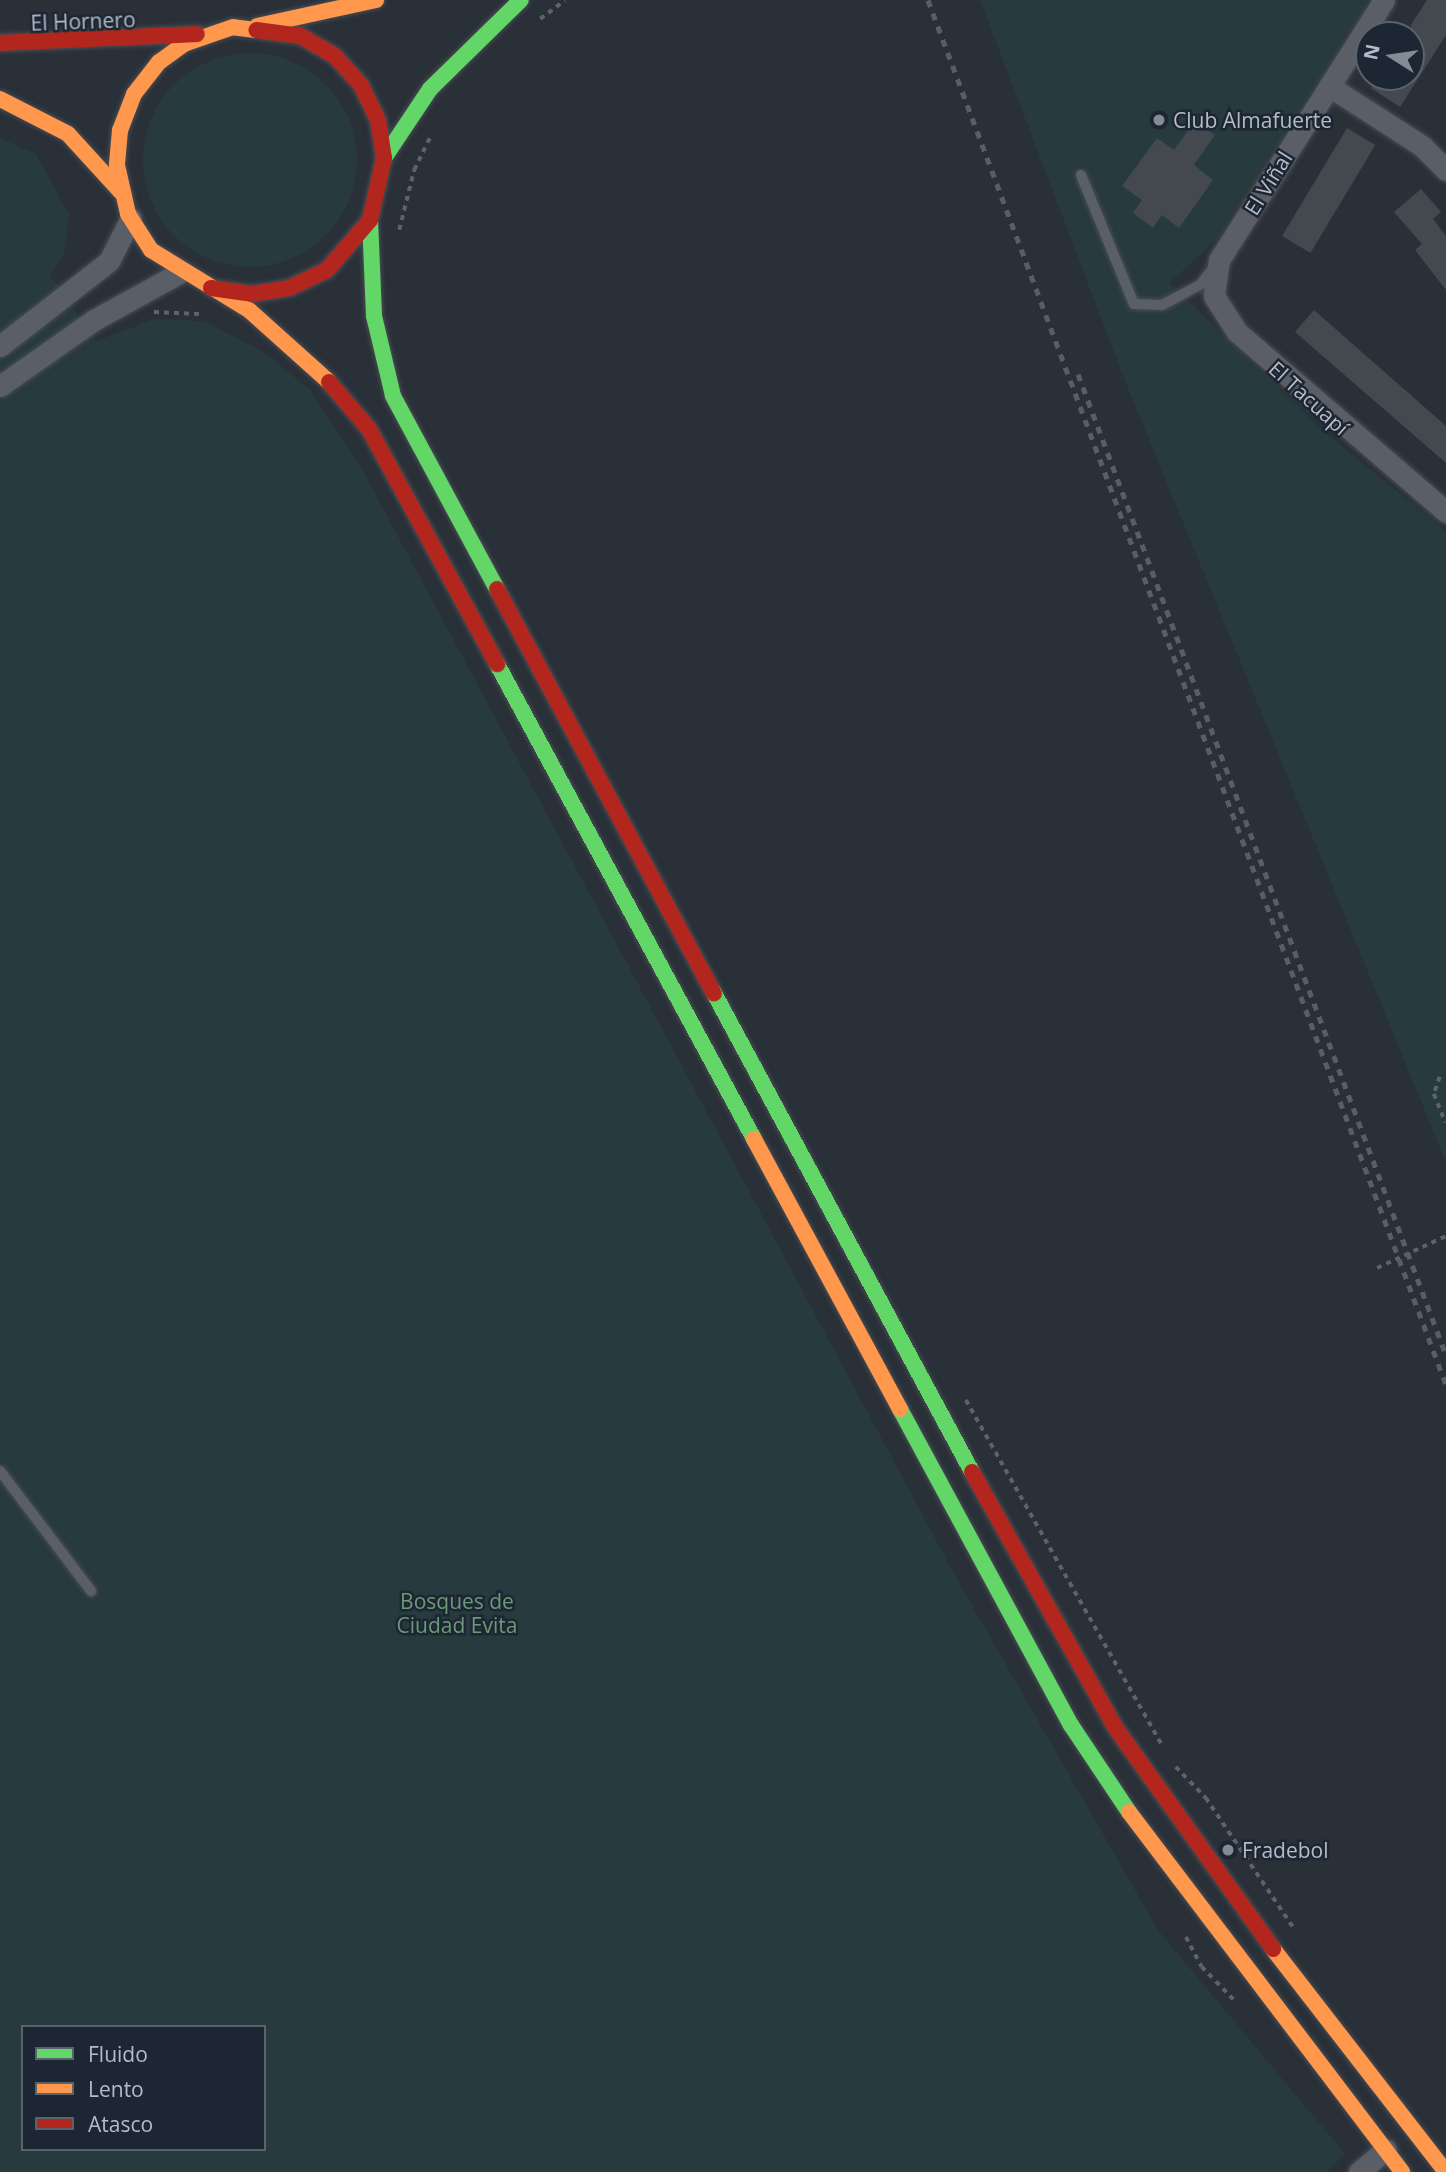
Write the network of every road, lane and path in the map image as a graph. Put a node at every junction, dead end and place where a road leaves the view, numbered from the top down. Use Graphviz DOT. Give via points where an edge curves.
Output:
graph roads {
  1 [pos="376,0"];
  2 [pos="521,0"];
  3 [pos="565,0"];
  4 [pos="1384,0"];
  5 [pos="535,22"];
  6 [pos="257,26"];
  7 [pos="210,33"];
  8 [pos="0,43"];
  9 [pos="1329,86"];
  10 [pos="0,99"];
  11 [pos="437,125"];
  12 [pos="384,158"];
  13 [pos="1446,170"];
  14 [pos="1081,175"];
  15 [pos="121,192"];
  16 [pos="131,218"];
  17 [pos="370,220"];
  18 [pos="397,236"];
  19 [pos="1219,260"];
  20 [pos="179,273"];
  21 [pos="211,288"];
  22 [pos="0,346"];
  23 [pos="0,386"];
  24 [pos="1446,512"];
  25 [pos="1440,1077"];
  26 [pos="1446,1123"];
  27 [pos="1446,1236"];
  28 [pos="1377,1268"];
  29 [pos="959,1387"];
  30 [pos="0,1471"];
  31 [pos="91,1591"];
  32 [pos="1166,1752"];
  33 [pos="1173,1764"];
  34 [pos="1298,1936"];
  35 [pos="1385,2149"];
  36 [pos="1359,2172"];
  37 [pos="1402,2172"];
  38 [pos="1446,2172"];
  1 -- 6 [label="main road, El Hornero"];
  2 -- 12 [label="main road" via="430,89"];
  3 -- 5 [label="path"];
  4 -- 9 [label="street, El Viñal"];
  6 -- 7 [label="main road, El Hornero"];
  6 -- 12 [label="main road" via="301,36 335,56 361,85 378,120"];
  7 -- 8 [label="main road, El Hornero"];
  7 -- 15 [label="main road" via="159,62 134,94 120,130"];
  9 -- 13 [label="street" via="1422,146"];
  9 -- 19 [label="street, El Viñal"];
  10 -- 15 [label="main road" via="68,134"];
  11 -- 18 [label="path" via="414,170"];
  12 -- 17 [label="main road"];
  14 -- 19 [label="lane" via="1134,304 1147,308 1180,296"];
  15 -- 16 [label="main road"];
  16 -- 20 [label="main road" via="151,250"];
  16 -- 22 [label="street" via="109,261"];
  17 -- 21 [label="main road" via="327,270 289,289 252,294"];
  17 -- 38 [label="main road" via="374,316 398,407 1038,1595 1117,1730 1209,1866"];
  19 -- 24 [label="street, El Tacuapí" via="1214,296 1221,315 1334,421"];
  20 -- 21 [label="main road"];
  20 -- 23 [label="street" via="94,320"];
  21 -- 35 [label="main road" via="307,356 369,429 1071,1725 1153,1847"];
  25 -- 26 [label="path" via="1434,1094"];
  27 -- 28 [label="path"];
  29 -- 32 [label="path"];
  30 -- 31 [label="lane"];
  33 -- 34 [label="path" via="1206,1798"];
  35 -- 36 [label="street"];
  35 -- 37 [label="main road"];
}
